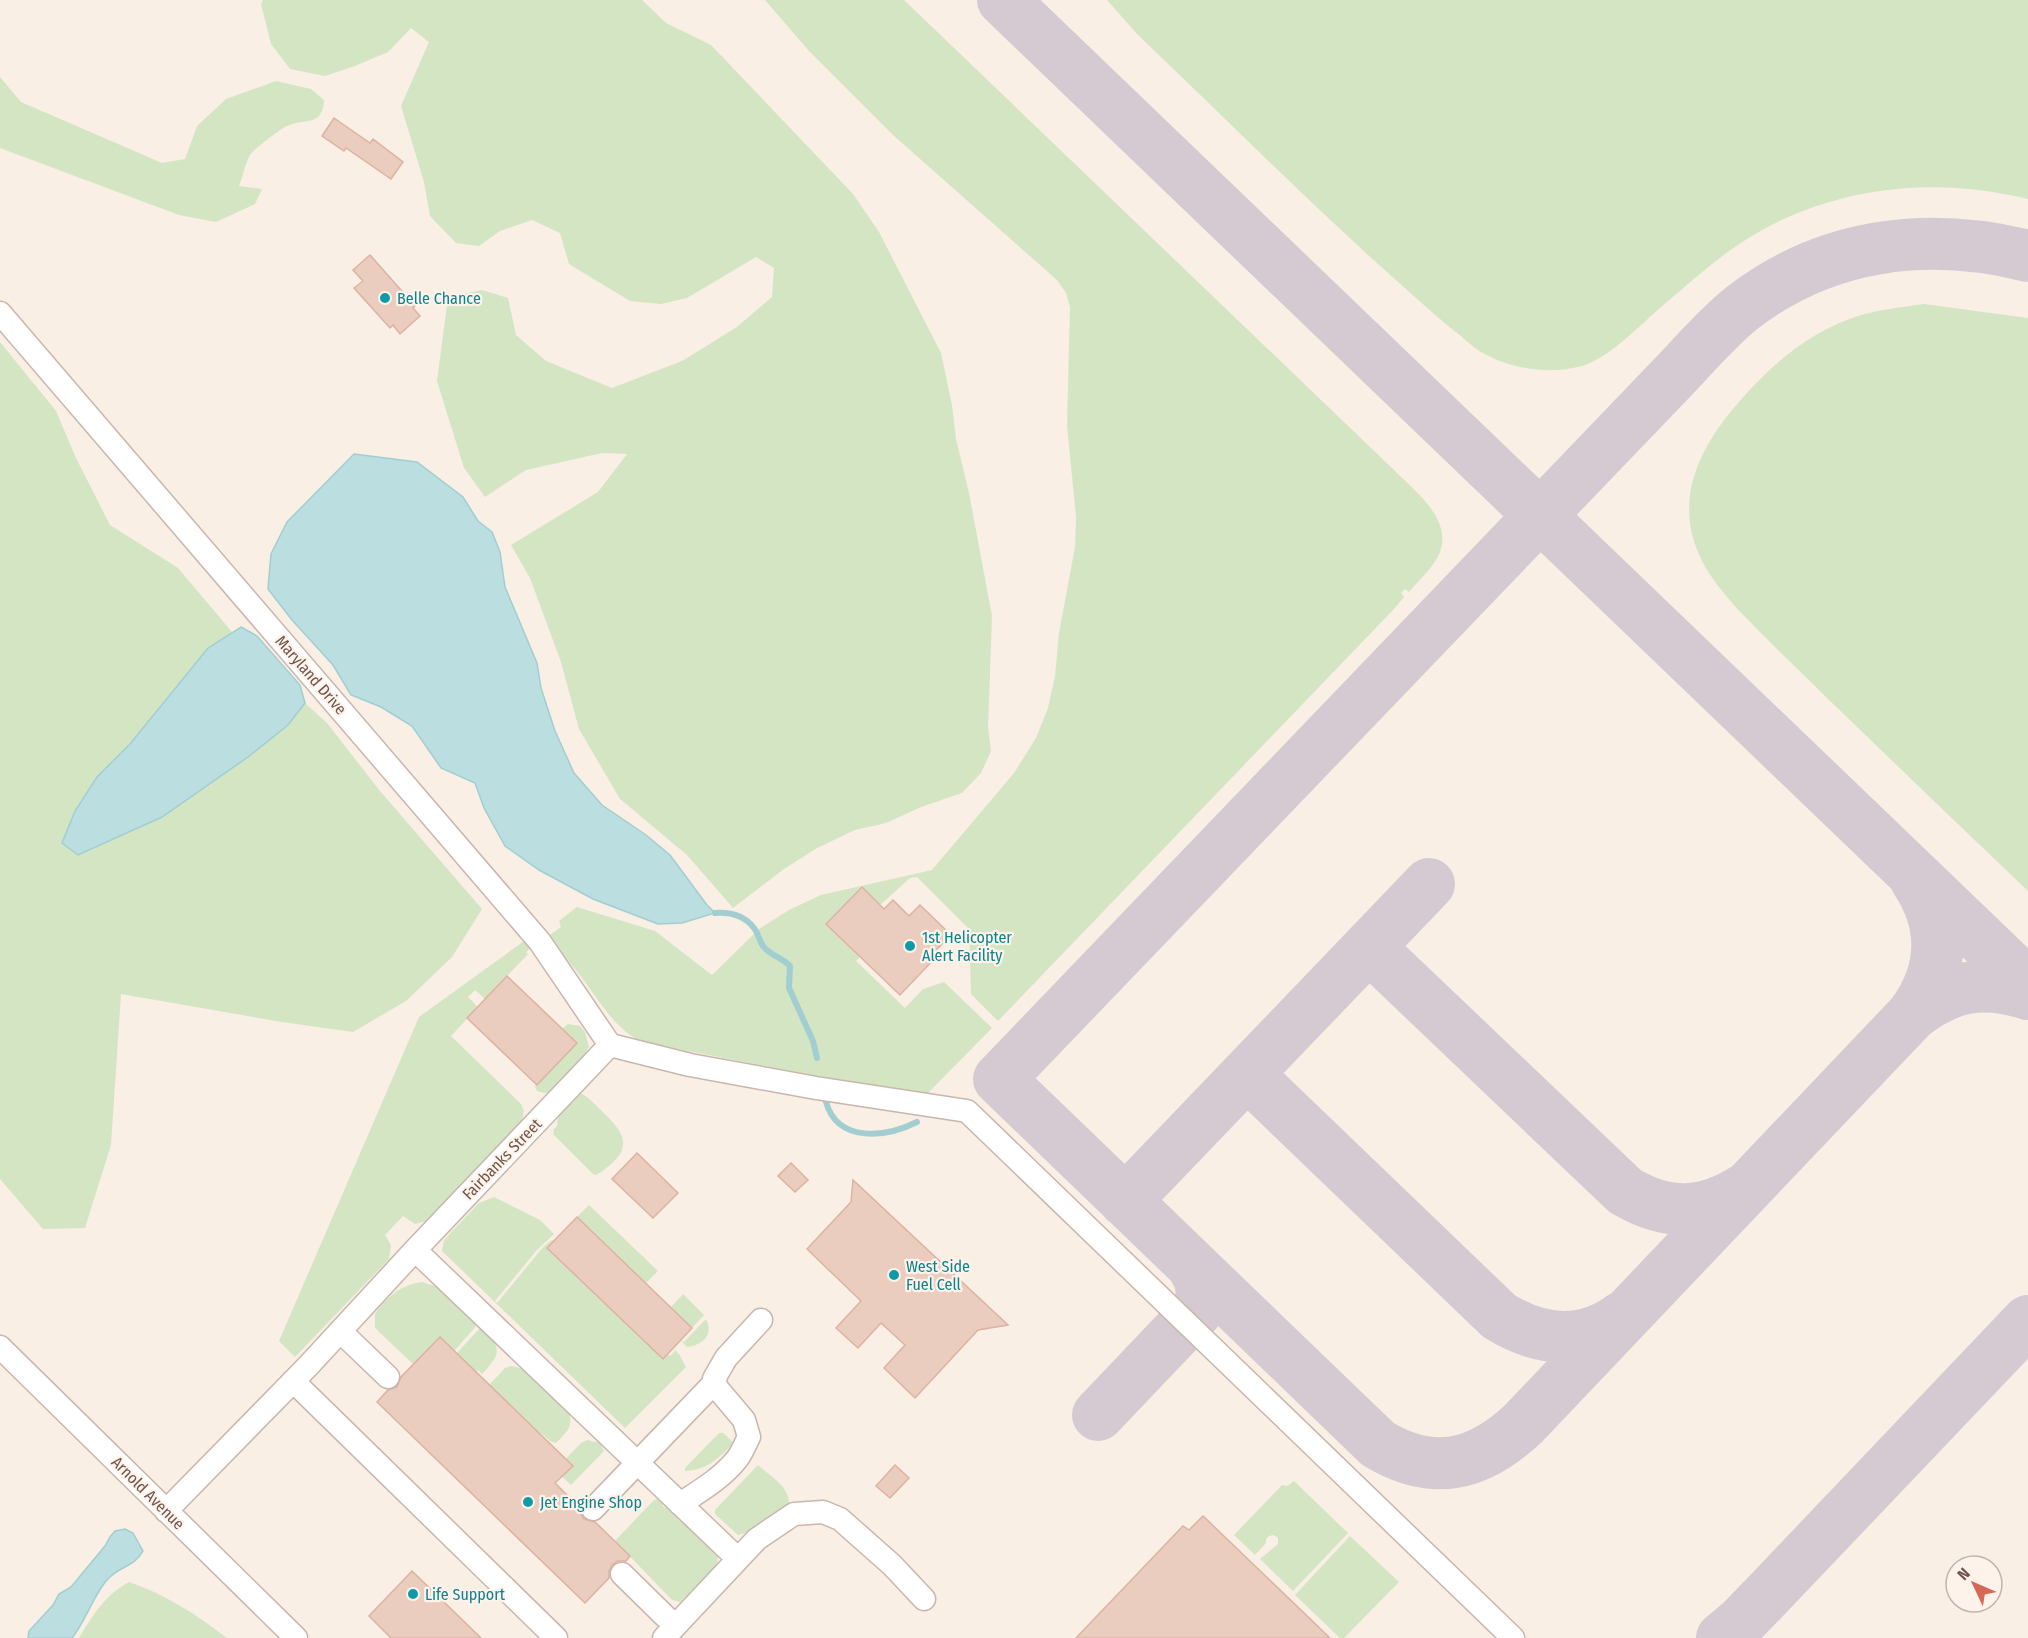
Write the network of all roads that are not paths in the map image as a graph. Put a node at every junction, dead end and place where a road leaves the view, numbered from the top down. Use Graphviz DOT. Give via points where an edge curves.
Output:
graph roads {
  1 [pos="0,313"];
  2 [pos="610,1045"];
  3 [pos="415,1250"];
  4 [pos="761,1320"];
  5 [pos="340,1331"];
  6 [pos="0,1347"];
  7 [pos="388,1377"];
  8 [pos="293,1381"];
  9 [pos="715,1382"];
  10 [pos="637,1463"];
  11 [pos="680,1504"];
  12 [pos="593,1509"];
  13 [pos="166,1511"];
  14 [pos="738,1559"];
  15 [pos="622,1574"];
  16 [pos="924,1599"];
  17 [pos="670,1632"];
  18 [pos="296,1638"];
  19 [pos="556,1638"];
  20 [pos="1512,1638"];
  1 -- 2 [label="street, Maryland Drive" via="540,942"];
  2 -- 3 [label="street, Fairbanks Street"];
  2 -- 20 [label="street" via="690,1065 967,1111"];
  3 -- 5 [label="street, Fairbanks Street"];
  3 -- 10 [label="street"];
  4 -- 9 [label="street" via="726,1358"];
  5 -- 7 [label="street"];
  5 -- 8 [label="street, Fairbanks Street"];
  6 -- 13 [label="street, Arnold Avenue"];
  8 -- 13 [label="street, Fairbanks Street"];
  8 -- 19 [label="street"];
  9 -- 10 [label="street"];
  9 -- 11 [label="street" via="744,1420 749,1437 731,1466"];
  10 -- 11 [label="street"];
  10 -- 12 [label="street"];
  11 -- 14 [label="street"];
  13 -- 18 [label="street, Arnold Avenue"];
  14 -- 16 [label="street" via="757,1539 794,1514 823,1512 840,1519"];
  14 -- 17 [label="street"];
  15 -- 17 [label="street"];
}
